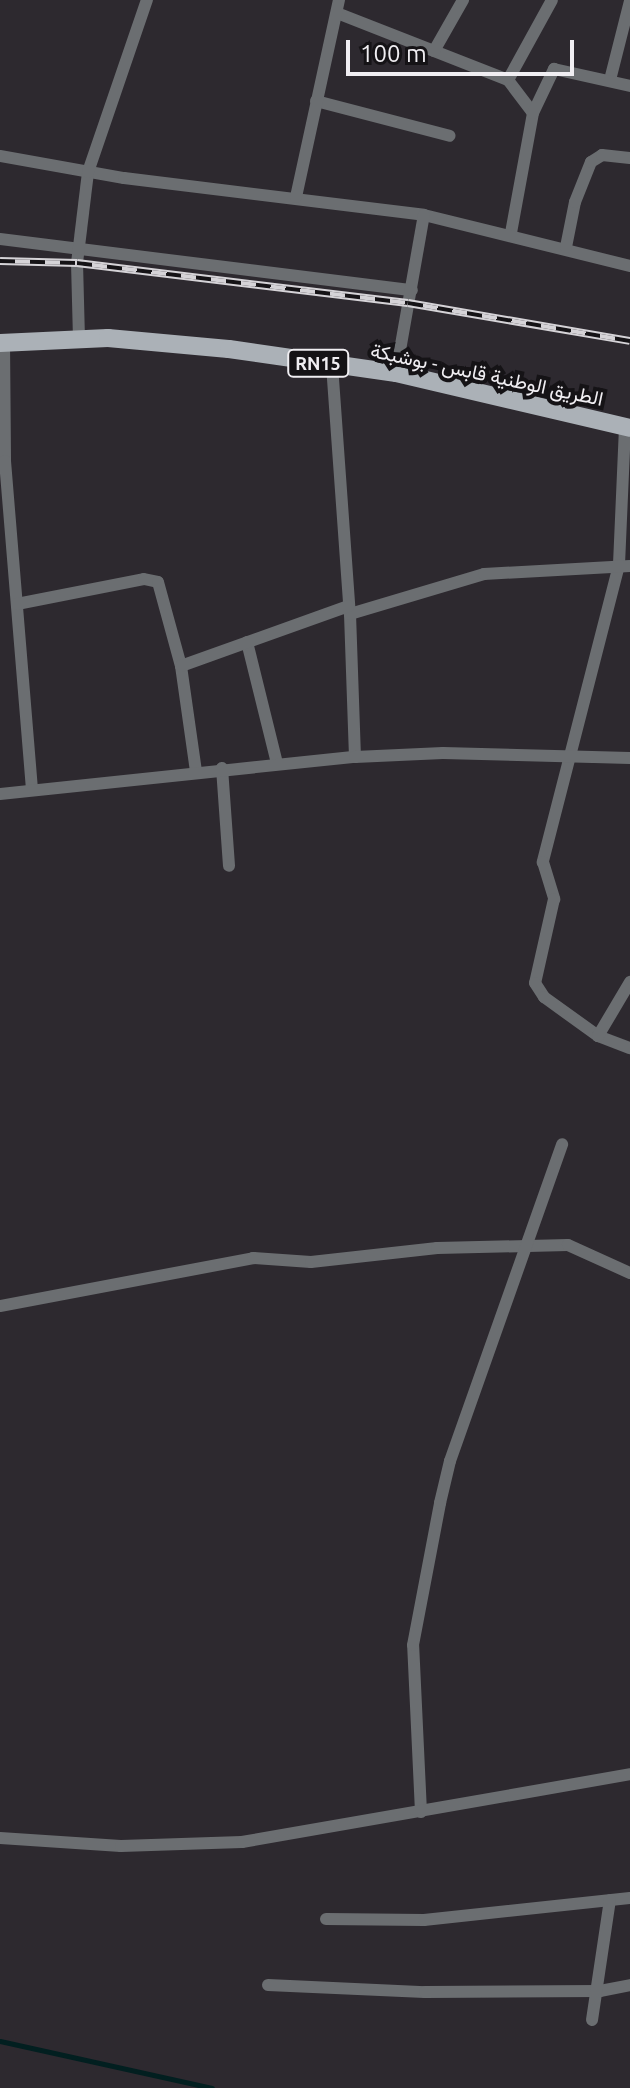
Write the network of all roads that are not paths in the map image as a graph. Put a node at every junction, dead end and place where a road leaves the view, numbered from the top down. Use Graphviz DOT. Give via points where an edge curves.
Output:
graph roads {
  1 [pos="147,0"];
  2 [pos="463,0"];
  3 [pos="552,0"];
  4 [pos="630,1"];
  5 [pos="338,6"];
  6 [pos="434,51"];
  7 [pos="508,80"];
  8 [pos="610,80"];
  9 [pos="630,86"];
  10 [pos="316,101"];
  11 [pos="533,113"];
  12 [pos="450,136"];
  13 [pos="0,156"];
  14 [pos="630,158"];
  15 [pos="88,172"];
  16 [pos="296,197"];
  17 [pos="424,215"];
  18 [pos="511,233"];
  19 [pos="0,239"];
  20 [pos="79,247"];
  21 [pos="566,247"];
  22 [pos="630,266"];
  23 [pos="412,290"];
  24 [pos="79,339"];
  25 [pos="2,342"];
  26 [pos="332,365"];
  27 [pos="396,373"];
  28 [pos="627,428"];
  29 [pos="625,566"];
  30 [pos="17,604"];
  31 [pos="350,610"];
  32 [pos="247,642"];
  33 [pos="181,666"];
  34 [pos="571,756"];
  35 [pos="355,757"];
  36 [pos="630,758"];
  37 [pos="277,763"];
  38 [pos="222,768"];
  39 [pos="196,771"];
  40 [pos="32,790"];
  41 [pos="0,794"];
  42 [pos="229,866"];
  43 [pos="630,982"];
  44 [pos="598,1036"];
  45 [pos="630,1048"];
  46 [pos="562,1144"];
  47 [pos="530,1245"];
  48 [pos="630,1273"];
  49 [pos="0,1306"];
  50 [pos="630,1774"];
  51 [pos="421,1812"];
  52 [pos="0,1838"];
  53 [pos="630,1898"];
  54 [pos="610,1900"];
  55 [pos="326,1919"];
  56 [pos="268,1985"];
  57 [pos="630,1985"];
  58 [pos="600,1991"];
  59 [pos="592,2020"];
  1 -- 15 [label="street"];
  2 -- 6 [label="street"];
  3 -- 7 [label="street"];
  4 -- 8 [label="street"];
  5 -- 6 [label="street"];
  5 -- 10 [label="street"];
  6 -- 7 [label="street"];
  7 -- 11 [label="street"];
  8 -- 9 [label="street"];
  8 -- 11 [label="street" via="550,71"];
  10 -- 12 [label="street"];
  10 -- 16 [label="street"];
  11 -- 18 [label="street"];
  13 -- 15 [label="street"];
  14 -- 21 [label="street" via="609,154 591,162 575,202"];
  15 -- 16 [label="street"];
  15 -- 20 [label="street"];
  16 -- 17 [label="street"];
  17 -- 18 [label="street"];
  17 -- 23 [label="street"];
  18 -- 21 [label="street"];
  19 -- 20 [label="street"];
  20 -- 23 [label="street"];
  20 -- 24 [label="street"];
  21 -- 22 [label="street"];
  23 -- 27 [label="street"];
  24 -- 25 [label="main road, الطريق الوطنية قابس - بوشبكة / RN15"];
  24 -- 26 [label="main road, الطريق الوطنية قابس - بوشبكة / RN15" via="229,349"];
  25 -- 30 [label="street"];
  26 -- 27 [label="main road, الطريق الوطنية قابس - بوشبكة / RN15"];
  26 -- 31 [label="street"];
  27 -- 28 [label="main road, الطريق الوطنية قابس - بوشبكة / RN15"];
  28 -- 29 [label="street"];
  29 -- 31 [label="street" via="484,574"];
  29 -- 34 [label="street"];
  30 -- 33 [label="street" via="144,579 158,582"];
  30 -- 40 [label="street"];
  31 -- 32 [label="street"];
  31 -- 35 [label="street"];
  32 -- 33 [label="street"];
  32 -- 37 [label="street"];
  33 -- 39 [label="street"];
  34 -- 35 [label="street"];
  34 -- 36 [label="street"];
  34 -- 44 [label="street" via="543,862 554,899 535,983 544,997"];
  35 -- 37 [label="street"];
  37 -- 38 [label="street"];
  38 -- 39 [label="street"];
  38 -- 42 [label="street"];
  39 -- 40 [label="street"];
  40 -- 41 [label="street"];
  43 -- 44 [label="street"];
  44 -- 45 [label="street"];
  46 -- 47 [label="street"];
  47 -- 48 [label="street" via="568,1245"];
  47 -- 49 [label="street" via="437,1248 311,1262 253,1258"];
  47 -- 51 [label="street" via="450,1461 415,1623"];
  50 -- 51 [label="street"];
  51 -- 52 [label="street" via="242,1842 121,1846"];
  53 -- 54 [label="street"];
  54 -- 55 [label="street" via="424,1920"];
  54 -- 58 [label="street"];
  56 -- 58 [label="street"];
  57 -- 58 [label="street"];
  58 -- 59 [label="street"];
}
